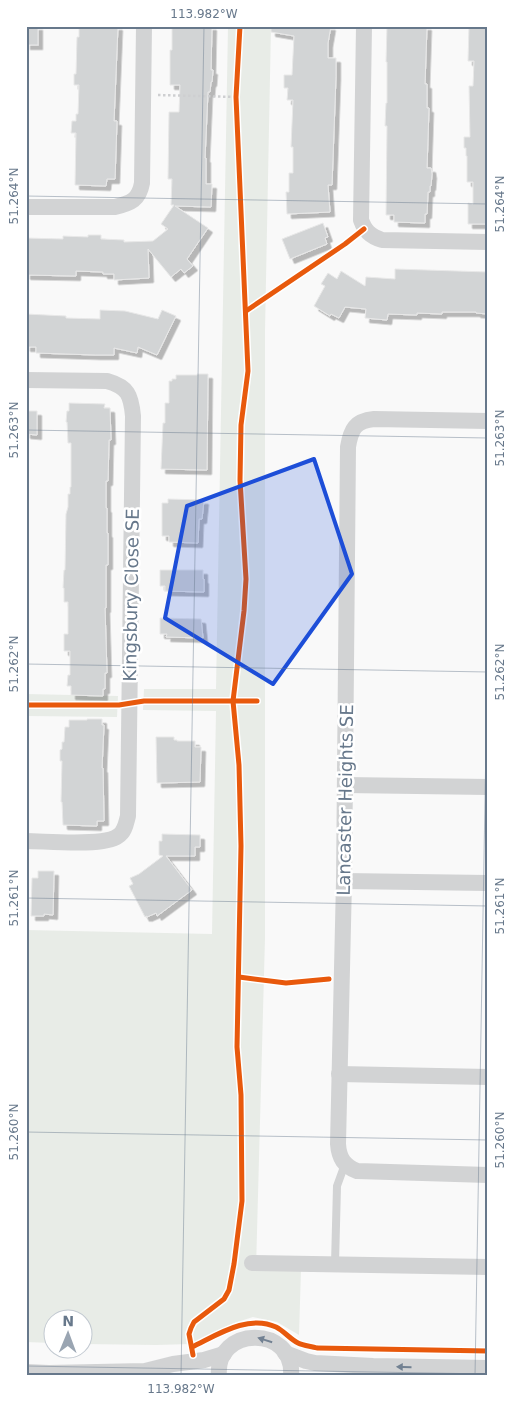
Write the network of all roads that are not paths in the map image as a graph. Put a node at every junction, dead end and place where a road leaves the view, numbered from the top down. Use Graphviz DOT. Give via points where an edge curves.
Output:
graph roads {
  1 [pos="144,26"];
  2 [pos="364,26"];
  3 [pos="26,207"];
  4 [pos="488,242"];
  5 [pos="26,380"];
  6 [pos="488,420"];
  7 [pos="345,785"];
  8 [pos="488,787"];
  9 [pos="26,841"];
  10 [pos="344,881"];
  11 [pos="488,883"];
  12 [pos="339,1074"];
  13 [pos="488,1077"];
  14 [pos="345,1164"];
  15 [pos="488,1174"];
  16 [pos="252,1263"];
  17 [pos="335,1264"];
  18 [pos="488,1267"];
  19 [pos="285,1353"];
  20 [pos="224,1354"];
  21 [pos="488,1368"];
  22 [pos="26,1372"];
  23 [pos="145,1373"];
  24 [pos="49,1374"];
  25 [pos="171,1376"];
  26 [pos="219,1376"];
  27 [pos="291,1376"];
  1 -- 3 [label="street" via="141,192 135,199 115,207"];
  2 -- 4 [label="street" via="361,220 364,229 382,240"];
  5 -- 9 [label="street, Kingsbury Close SE" via="107,381 117,384 128,392 133,416 126,826 112,840 98,843"];
  6 -- 7 [label="street, Lancaster Heights SE" via="367,420 353,428 349,437"];
  7 -- 8 [label="street"];
  7 -- 10 [label="street, Lancaster Heights SE"];
  10 -- 11 [label="street"];
  10 -- 12 [label="street, Lancaster Heights SE"];
  12 -- 13 [label="street"];
  12 -- 14 [label="street, Lancaster Heights SE" via="338,1144 340,1158"];
  14 -- 15 [label="street" via="350,1169 366,1172"];
  14 -- 17 [label="lane" via="337,1186"];
  16 -- 17 [label="street"];
  17 -- 18 [label="street"];
  19 -- 20 [label="street, one-way" via="266,1338 254,1337 242,1339"];
  21 -- 19 [label="street, one-way" via="315,1363"];
  19 -- 27 [label="street" via="290,1362"];
  20 -- 23 [label="street"];
  20 -- 26 [label="street"];
  22 -- 24 [label="street"];
  23 -- 24 [label="street"];
  23 -- 25 [label="street"];
}
